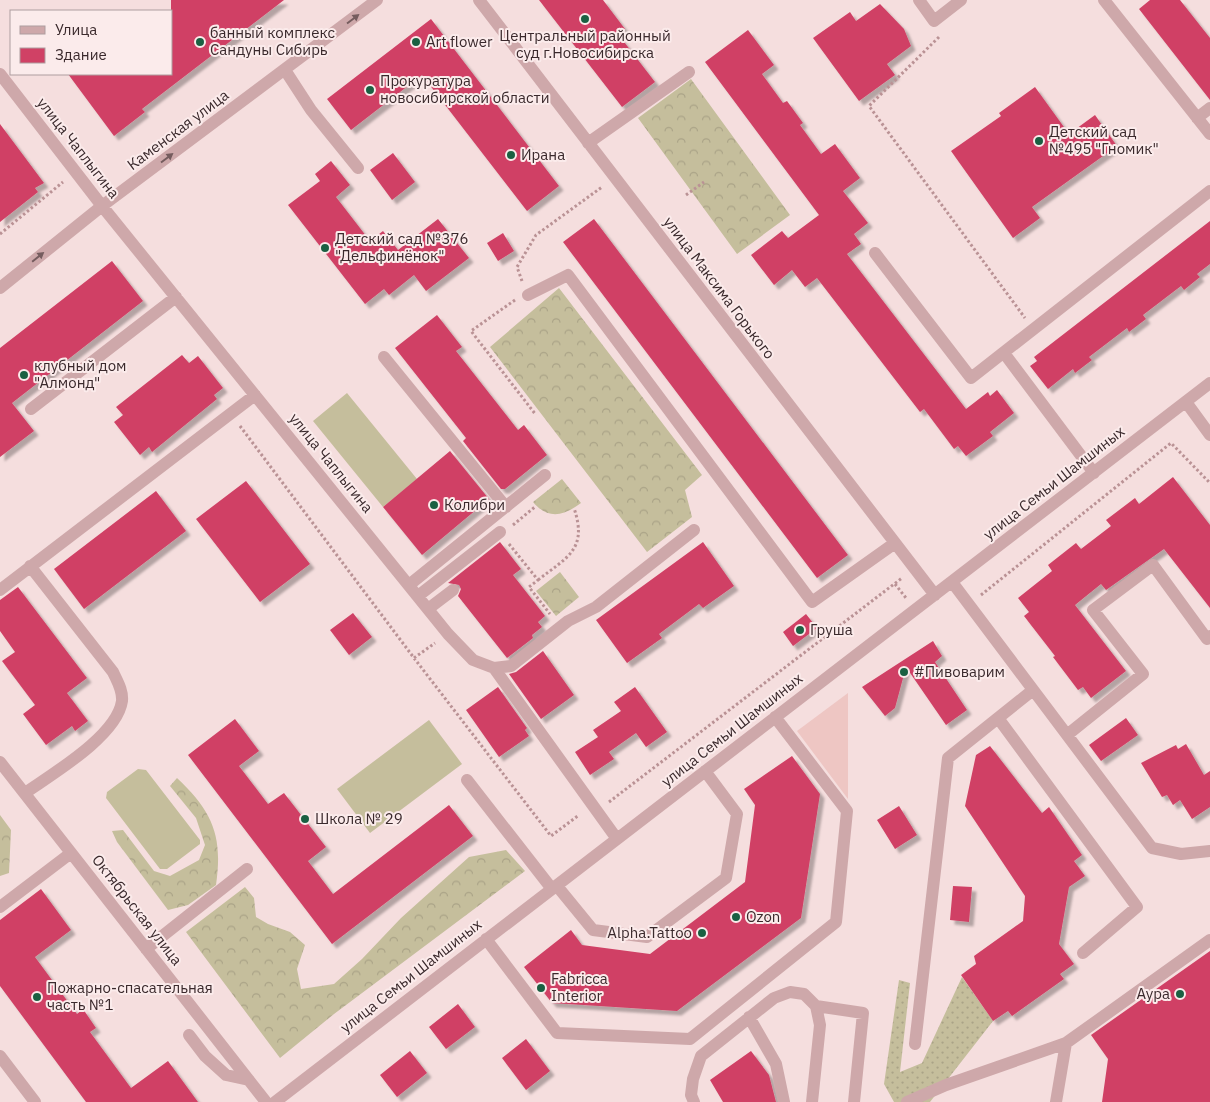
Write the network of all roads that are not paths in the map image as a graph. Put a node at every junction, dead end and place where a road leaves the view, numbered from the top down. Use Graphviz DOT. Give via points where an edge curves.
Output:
graph roads {
  1 [pos="377,0"];
  2 [pos="479,0"];
  3 [pos="919,0"];
  4 [pos="961,0"];
  5 [pos="1104,0"];
  6 [pos="285,70"];
  7 [pos="689,72"];
  8 [pos="0,74"];
  9 [pos="1210,108"];
  10 [pos="1197,118"];
  11 [pos="1210,134"];
  12 [pos="588,143"];
  13 [pos="358,168"];
  14 [pos="1210,191"];
  15 [pos="102,206"];
  16 [pos="875,253"];
  17 [pos="0,288"];
  18 [pos="528,295"];
  19 [pos="176,297"];
  20 [pos="1004,353"];
  21 [pos="384,358"];
  22 [pos="1210,383"];
  23 [pos="255,395"];
  24 [pos="1186,402"];
  25 [pos="31,409"];
  26 [pos="1210,435"];
  27 [pos="1094,473"];
  28 [pos="545,475"];
  29 [pos="506,507"];
  30 [pos="694,530"];
  31 [pos="501,533"];
  32 [pos="895,543"];
  33 [pos="30,566"];
  34 [pos="952,582"];
  35 [pos="409,585"];
  36 [pos="0,590"];
  37 [pos="453,590"];
  38 [pos="934,595"];
  39 [pos="418,596"];
  40 [pos="428,609"];
  41 [pos="1210,636"];
  42 [pos="494,668"];
  43 [pos="1033,690"];
  44 [pos="776,717"];
  45 [pos="998,718"];
  46 [pos="1067,735"];
  47 [pos="0,762"];
  48 [pos="705,771"];
  49 [pos="467,780"];
  50 [pos="25,793"];
  51 [pos="617,839"];
  52 [pos="1210,851"];
  53 [pos="71,853"];
  54 [pos="247,869"];
  55 [pos="554,887"];
  56 [pos="0,907"];
  57 [pos="486,939"];
  58 [pos="1210,940"];
  59 [pos="146,950"];
  60 [pos="1083,952"];
  61 [pos="816,1006"];
  62 [pos="749,1017"];
  63 [pos="189,1035"];
  64 [pos="1066,1043"];
  65 [pos="914,1044"];
  66 [pos="0,1056"];
  67 [pos="249,1080"];
  68 [pos="35,1102"];
  69 [pos="266,1102"];
  70 [pos="275,1102"];
  71 [pos="694,1102"];
  72 [pos="784,1102"];
  73 [pos="812,1102"];
  74 [pos="854,1102"];
  75 [pos="907,1102"];
  76 [pos="1056,1102"];
  6 -- 1 [label="street, Каменская улица, one-way"];
  2 -- 12 [label="street, улица Максима Горького"];
  3 -- 4 [label="street" via="934,21"];
  5 -- 10 [label="street"];
  6 -- 13 [label="street" via="311,110"];
  15 -- 6 [label="street, Каменская улица, one-way"];
  7 -- 12 [label="street"];
  8 -- 15 [label="street, улица Чаплыгина"];
  9 -- 10 [label="street"];
  10 -- 11 [label="street"];
  12 -- 32 [label="street, улица Максима Горького"];
  14 -- 20 [label="street"];
  17 -- 15 [label="street, Каменская улица, one-way"];
  15 -- 19 [label="street, улица Чаплыгина"];
  16 -- 20 [label="street" via="971,378"];
  18 -- 32 [label="street" via="568,275 812,602"];
  19 -- 23 [label="street, улица Чаплыгина"];
  19 -- 25 [label="street"];
  20 -- 27 [label="street"];
  21 -- 29 [label="street"];
  22 -- 24 [label="street, улица Семьи Шамшиных"];
  23 -- 33 [label="street"];
  23 -- 35 [label="street, улица Чаплыгина"];
  24 -- 26 [label="street"];
  24 -- 27 [label="street, улица Семьи Шамшиных"];
  27 -- 34 [label="street, улица Семьи Шамшиных"];
  28 -- 29 [label="street"];
  29 -- 35 [label="street"];
  30 -- 42 [label="street" via="596,606 568,621 511,666"];
  31 -- 39 [label="street"];
  32 -- 38 [label="street, улица Максима Горького"];
  33 -- 36 [label="street"];
  33 -- 50 [label="street" via="112,672 120,687 122,701 114,720 95,741"];
  34 -- 38 [label="street, улица Семьи Шамшиных"];
  34 -- 43 [label="street"];
  35 -- 39 [label="street, улица Чаплыгина"];
  37 -- 40 [label="street"];
  38 -- 44 [label="street, улица Семьи Шамшиных"];
  39 -- 40 [label="street, улица Чаплыгина"];
  40 -- 42 [label="street, улица Чаплыгина" via="473,660"];
  41 -- 46 [label="street" via="1207,639 1153,565 1093,610 1143,674"];
  42 -- 51 [label="street"];
  43 -- 45 [label="street"];
  43 -- 46 [label="street"];
  44 -- 48 [label="street, улица Семьи Шамшиных"];
  44 -- 57 [label="street" via="847,811 836,922 690,1039 557,1033"];
  45 -- 60 [label="street" via="1137,907"];
  45 -- 65 [label="street" via="948,758"];
  46 -- 52 [label="street" via="1152,848 1181,854"];
  47 -- 50 [label="street, Октябрьская улица"];
  48 -- 51 [label="street, улица Семьи Шамшиных"];
  48 -- 55 [label="street" via="737,814 726,878 647,938 593,930"];
  49 -- 55 [label="street"];
  50 -- 53 [label="street, Октябрьская улица"];
  51 -- 55 [label="street, улица Семьи Шамшиных"];
  53 -- 56 [label="street"];
  53 -- 59 [label="street, Октябрьская улица"];
  54 -- 59 [label="street"];
  55 -- 57 [label="street, улица Семьи Шамшиных"];
  57 -- 70 [label="street, улица Семьи Шамшиных"];
  58 -- 64 [label="street"];
  59 -- 67 [label="street, Октябрьская улица"];
  61 -- 62 [label="street" via="804,994 790,992 774,998"];
  61 -- 73 [label="street" via="820,1026"];
  61 -- 74 [label="street" via="863,1013"];
  62 -- 71 [label="street" via="701,1056 693,1079 691,1095"];
  62 -- 72 [label="street" via="776,1064"];
  63 -- 67 [label="street" via="205,1056 226,1075"];
  64 -- 75 [label="street"];
  64 -- 76 [label="street"];
  66 -- 68 [label="street"];
  67 -- 69 [label="street, Октябрьская улица"];
}
